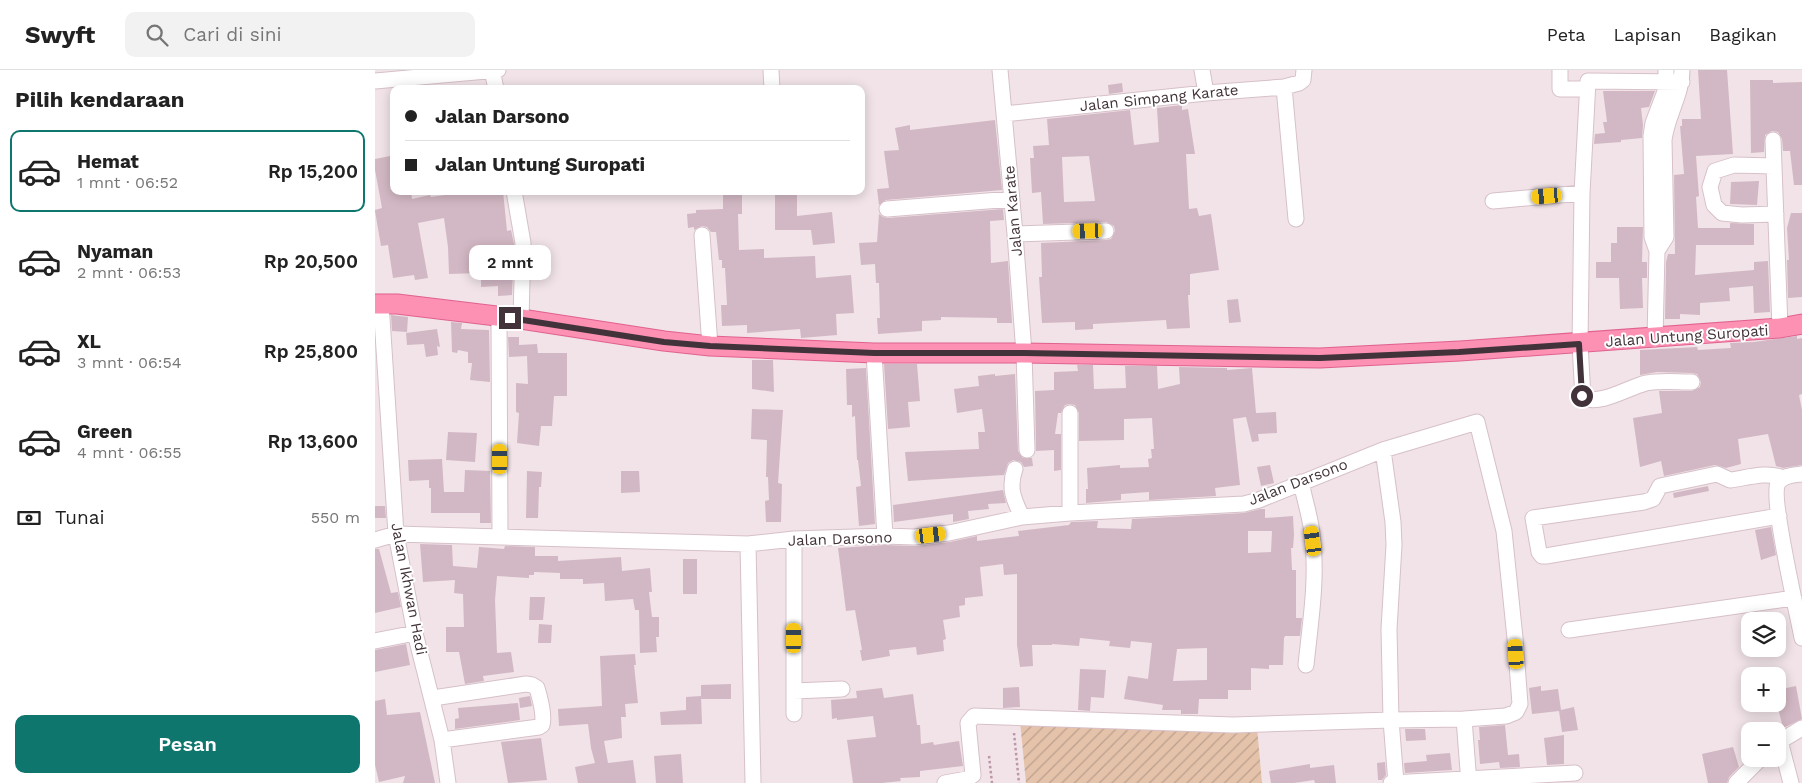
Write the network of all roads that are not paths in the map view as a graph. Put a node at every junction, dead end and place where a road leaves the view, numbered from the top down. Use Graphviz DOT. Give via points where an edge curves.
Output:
graph roads {
  1 [pos="493,70"];
  2 [pos="498,70"];
  3 [pos="771,70"];
  4 [pos="1000,70"];
  5 [pos="1202,70"];
  6 [pos="1304,70"];
  7 [pos="1560,70"];
  8 [pos="1666,76"];
  9 [pos="1682,76"];
  10 [pos="375,81"];
  11 [pos="495,85"];
  12 [pos="772,85"];
  13 [pos="1284,87"];
  14 [pos="1587,89"];
  15 [pos="1206,93"];
  16 [pos="1004,114"];
  17 [pos="1773,140"];
  18 [pos="1774,166"];
  19 [pos="1582,193"];
  20 [pos="515,195"];
  21 [pos="1012,199"];
  22 [pos="1493,201"];
  23 [pos="887,209"];
  24 [pos="1776,214"];
  25 [pos="1296,219"];
  26 [pos="1106,231"];
  27 [pos="1015,234"];
  28 [pos="702,235"];
  29 [pos="1657,251"];
  30 [pos="378,303"];
  31 [pos="499,317"];
  32 [pos="521,319"];
  33 [pos="1802,324"];
  34 [pos="1780,328"];
  35 [pos="1655,338"];
  36 [pos="1579,344"];
  37 [pos="710,346"];
  38 [pos="874,353"];
  39 [pos="1024,353"];
  40 [pos="1692,382"];
  41 [pos="1070,413"];
  42 [pos="1027,450"];
  43 [pos="1383,450"];
  44 [pos="1015,469"];
  45 [pos="1802,474"];
  46 [pos="1783,478"];
  47 [pos="1301,482"];
  48 [pos="1071,513"];
  49 [pos="1779,516"];
  50 [pos="1022,518"];
  51 [pos="396,534"];
  52 [pos="500,536"];
  53 [pos="885,536"];
  54 [pos="794,539"];
  55 [pos="375,540"];
  56 [pos="748,544"];
  57 [pos="1794,598"];
  58 [pos="1569,630"];
  59 [pos="415,633"];
  60 [pos="1802,637"];
  61 [pos="375,641"];
  62 [pos="1306,665"];
  63 [pos="842,689"];
  64 [pos="794,691"];
  65 [pos="432,696"];
  66 [pos="794,714"];
  67 [pos="1391,720"];
  68 [pos="1464,720"];
  69 [pos="1802,728"];
  70 [pos="1786,738"];
  71 [pos="442,740"];
  72 [pos="1786,766"];
  73 [pos="1751,767"];
  74 [pos="1575,773"];
  75 [pos="1469,781"];
  76 [pos="448,783"];
  77 [pos="753,783"];
  78 [pos="945,783"];
  79 [pos="1391,783"];
  80 [pos="1396,783"];
  81 [pos="1736,783"];
  82 [pos="1791,783"];
  1 -- 2 [label="street"];
  1 -- 10 [label="street"];
  1 -- 11 [label="street"];
  3 -- 12 [label="street"];
  4 -- 16 [label="street, Jalan Karate"];
  5 -- 15 [label="street"];
  6 -- 13 [label="street, Jalan Simpang Karate" via="1303,80"];
  7 -- 14 [label="street" via="1561,89"];
  8 -- 9 [label="street"];
  8 -- 14 [label="street" via="1587,80"];
  8 -- 29 [label="street" via="1665,95 1651,136 1652,237"];
  9 -- 29 [label="street" via="1679,94 1665,126 1666,236"];
  13 -- 15 [label="street, Jalan Simpang Karate"];
  13 -- 25 [label="street"];
  14 -- 19 [label="street"];
  15 -- 16 [label="street, Jalan Simpang Karate"];
  16 -- 21 [label="street, Jalan Karate"];
  17 -- 18 [label="street"];
  18 -- 24 [label="street"];
  18 -- 24 [label="street" via="1734,165 1715,171 1710,187 1714,205 1722,213"];
  19 -- 22 [label="street"];
  19 -- 36 [label="street"];
  20 -- 32 [label="street" via="523,244"];
  21 -- 23 [label="street"];
  21 -- 27 [label="street, Jalan Karate"];
  24 -- 34 [label="street"];
  26 -- 27 [label="street"];
  27 -- 39 [label="street, Jalan Karate"];
  28 -- 37 [label="street"];
  29 -- 35 [label="street"];
  30 -- 31 [label="main road, Jalan Untung Suropati"];
  30 -- 51 [label="street, Jalan Ikhwan Hadi"];
  31 -- 32 [label="main road, Jalan Untung Suropati"];
  31 -- 52 [label="street"];
  32 -- 37 [label="main road, Jalan Untung Suropati" via="664,342"];
  33 -- 34 [label="main road, Jalan Untung Suropati"];
  34 -- 35 [label="main road, Jalan Untung Suropati"];
  35 -- 36 [label="main road, Jalan Untung Suropati"];
  36 -- 39 [label="main road, Jalan Untung Suropati" via="1320,358"];
  36 -- 40 [label="street" via="1583,398 1588,400 1661,381"];
  37 -- 38 [label="main road, Jalan Untung Suropati"];
  38 -- 39 [label="main road, Jalan Untung Suropati"];
  38 -- 53 [label="street"];
  39 -- 42 [label="street, Jalan Karate"];
  41 -- 48 [label="street"];
  43 -- 47 [label="street, Jalan Darsono"];
  43 -- 67 [label="street" via="1393,522 1389,629"];
  43 -- 68 [label="street, Jalan Darsono" via="1477,422 1504,531 1519,704 1516,712 1506,716"];
  44 -- 50 [label="street" via="1012,495"];
  45 -- 46 [label="street"];
  46 -- 49 [label="street" via="1776,489"];
  46 -- 49 [label="street" via="1766,475 1730,480 1711,474 1660,486 1653,499 1644,502 1533,518 1539,552 1546,556"];
  47 -- 48 [label="street, Jalan Darsono" via="1244,504"];
  47 -- 62 [label="street" via="1314,557"];
  48 -- 50 [label="street, Jalan Darsono"];
  49 -- 57 [label="street"];
  50 -- 53 [label="street, Jalan Darsono" via="949,533"];
  51 -- 52 [label="street, Jalan Darsono"];
  51 -- 55 [label="street, Jalan Darsono"];
  51 -- 59 [label="street, Jalan Ikhwan Hadi"];
  52 -- 56 [label="street, Jalan Darsono"];
  53 -- 54 [label="street, Jalan Darsono"];
  54 -- 56 [label="street, Jalan Darsono"];
  54 -- 64 [label="street"];
  56 -- 77 [label="street"];
  57 -- 58 [label="street"];
  57 -- 60 [label="street"];
  59 -- 61 [label="street"];
  59 -- 65 [label="street, Jalan Ikhwan Hadi"];
  63 -- 64 [label="street"];
  64 -- 66 [label="street"];
  65 -- 71 [label="street, Jalan Ikhwan Hadi"];
  65 -- 71 [label="street" via="526,684 537,688 539,695 543,721 539,727"];
  67 -- 68 [label="street"];
  67 -- 78 [label="street" via="1233,725 974,716 968,723 973,774 967,779"];
  67 -- 80 [label="street"];
  68 -- 75 [label="street"];
  69 -- 70 [label="street"];
  71 -- 76 [label="street, Jalan Ikhwan Hadi"];
  72 -- 82 [label="street"];
  73 -- 81 [label="street"];
  74 -- 75 [label="street"];
  75 -- 80 [label="street"];
  79 -- 80 [label="street"];
}
